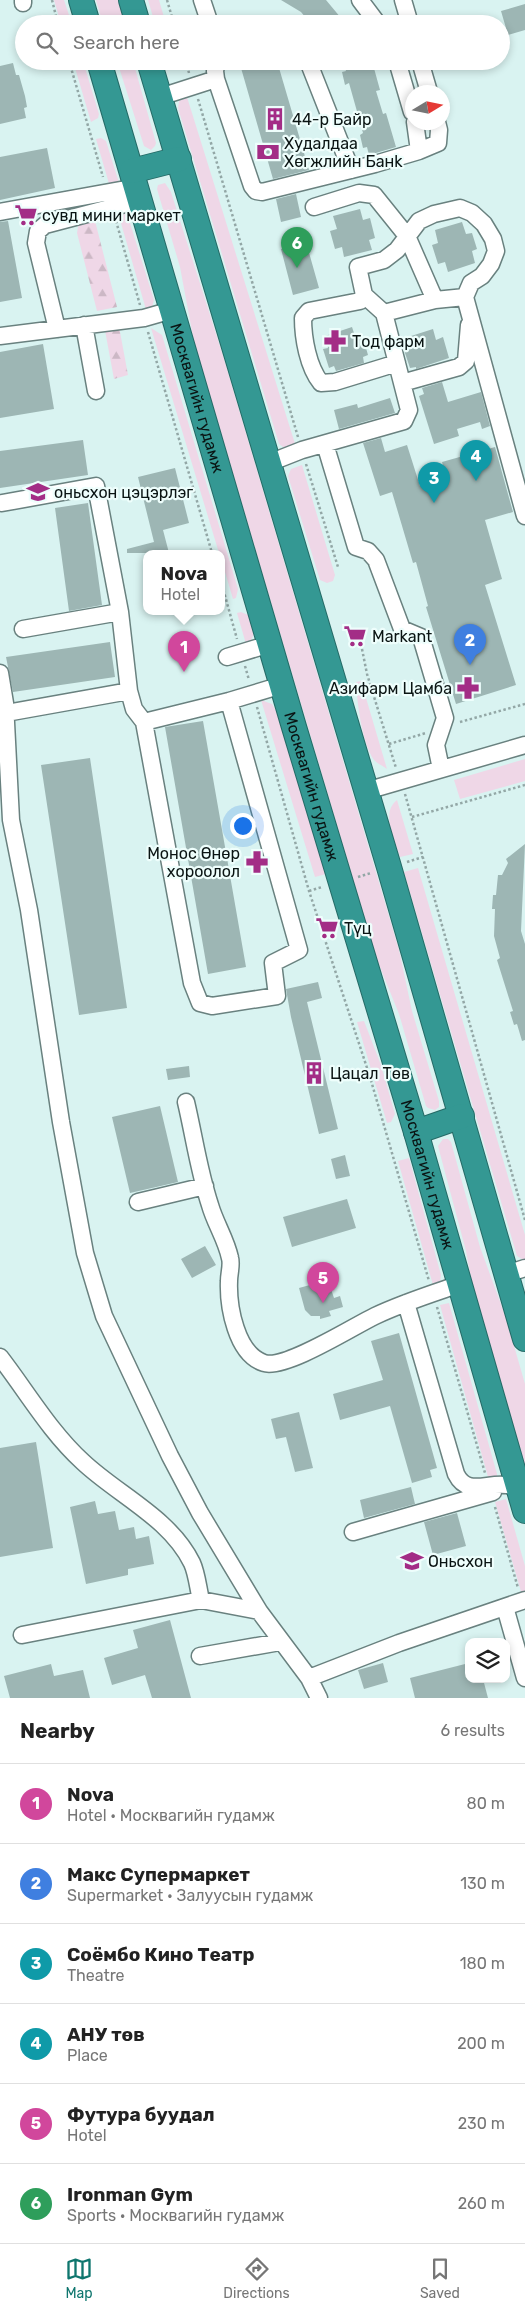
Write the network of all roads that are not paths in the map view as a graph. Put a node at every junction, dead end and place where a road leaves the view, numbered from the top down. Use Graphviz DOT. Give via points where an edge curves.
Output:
graph roads {
  1 [pos="81,0"];
  2 [pos="131,0"];
  3 [pos="202,0"];
  4 [pos="360,0"];
  5 [pos="403,0"];
  6 [pos="85,15"];
  7 [pos="135,15"];
  8 [pos="207,15"];
  9 [pos="371,15"];
  10 [pos="407,15"];
  11 [pos="102,70"];
  12 [pos="152,70"];
  13 [pos="215,70"];
  14 [pos="312,70"];
  15 [pos="400,70"];
  16 [pos="423,70"];
  17 [pos="216,79"];
  18 [pos="427,85"];
  19 [pos="405,88"];
  20 [pos="160,97"];
  21 [pos="416,130"];
  22 [pos="439,130"];
  23 [pos="420,151"];
  24 [pos="179,159"];
  25 [pos="351,170"];
  26 [pos="136,186"];
  27 [pos="314,207"];
  28 [pos="0,212"];
  29 [pos="407,236"];
  30 [pos="364,295"];
  31 [pos="465,297"];
  32 [pos="435,300"];
  33 [pos="172,310"];
  34 [pos="384,313"];
  35 [pos="470,315"];
  36 [pos="84,325"];
  37 [pos="57,329"];
  38 [pos="0,336"];
  39 [pos="397,364"];
  40 [pos="402,383"];
  41 [pos="96,391"];
  42 [pos="325,444"];
  43 [pos="269,462"];
  44 [pos="2,502"];
  45 [pos="525,516"];
  46 [pos="120,612"];
  47 [pos="23,629"];
  48 [pos="270,644"];
  49 [pos="234,654"];
  50 [pos="0,673"];
  51 [pos="282,685"];
  52 [pos="129,691"];
  53 [pos="229,701"];
  54 [pos="6,713"];
  55 [pos="144,722"];
  56 [pos="525,745"];
  57 [pos="441,769"];
  58 [pos="366,791"];
  59 [pos="186,1102"];
  60 [pos="462,1116"];
  61 [pos="416,1132"];
  62 [pos="205,1186"];
  63 [pos="138,1202"];
  64 [pos="516,1271"];
  65 [pos="460,1284"];
  66 [pos="406,1303"];
  67 [pos="525,1339"];
  68 [pos="0,1356"];
  69 [pos="514,1485"];
  70 [pos="489,1489"];
  71 [pos="525,1512"];
  72 [pos="353,1532"];
  73 [pos="201,1600"];
  74 [pos="524,1601"];
  75 [pos="505,1607"];
  76 [pos="259,1611"];
  77 [pos="22,1635"];
  78 [pos="280,1642"];
  79 [pos="200,1656"];
  80 [pos="308,1678"];
  81 [pos="525,1678"];
  82 [pos="319,1698"];
  1 -- 6 [label="highway"];
  2 -- 7 [label="highway"];
  3 -- 8 [label="street"];
  4 -- 9 [label="street"];
  5 -- 10 [label="street"];
  11 -- 26 [label="highway, Москвагийн гудамж"];
  12 -- 20 [label="highway"];
  13 -- 17 [label="street"];
  14 -- 25 [label="street"];
  15 -- 19 [label="street"];
  16 -- 18 [label="street"];
  17 -- 20 [label="street"];
  17 -- 25 [label="street" via="256,191"];
  20 -- 24 [label="highway"];
  21 -- 23 [label="street"];
  22 -- 23 [label="street" via="438,143"];
  23 -- 25 [label="street"];
  24 -- 26 [label="highway"];
  24 -- 43 [label="highway"];
  26 -- 28 [label="street"];
  26 -- 33 [label="highway, Москвагийн гудамж"];
  26 -- 37 [label="street" via="38,231 36,243"];
  27 -- 29 [label="street" via="359,193 374,195"];
  29 -- 30 [label="street" via="384,260 358,267"];
  29 -- 31 [label="street" via="420,221 460,208 484,224 494,239 496,251 491,264 482,276 471,283"];
  29 -- 32 [label="street"];
  30 -- 34 [label="street"];
  30 -- 39 [label="street" via="360,302 309,311 303,318 314,374 321,383 335,382"];
  31 -- 32 [label="street"];
  31 -- 35 [label="street"];
  32 -- 34 [label="street"];
  33 -- 36 [label="street" via="144,318"];
  33 -- 48 [label="highway, Москвагийн гудамж"];
  34 -- 39 [label="street"];
  35 -- 40 [label="street" via="466,361 459,367"];
  35 -- 45 [label="street"];
  36 -- 37 [label="street"];
  36 -- 41 [label="street"];
  37 -- 38 [label="street"];
  39 -- 40 [label="street"];
  40 -- 42 [label="street" via="409,410 404,422"];
  42 -- 43 [label="street"];
  42 -- 57 [label="street" via="356,547 376,560 402,629 421,638 445,718 436,745"];
  43 -- 58 [label="highway"];
  44 -- 46 [label="street" via="96,486"];
  46 -- 47 [label="street"];
  46 -- 52 [label="street"];
  48 -- 49 [label="street"];
  48 -- 51 [label="highway, Москвагийн гудамж"];
  50 -- 54 [label="street"];
  51 -- 53 [label="street"];
  51 -- 61 [label="highway, Москвагийн гудамж"];
  52 -- 54 [label="street"];
  52 -- 55 [label="street" via="134,709"];
  53 -- 55 [label="street"];
  53 -- 55 [label="street" via="299,950 273,964 277,996 212,1006 199,1001 192,983"];
  54 -- 76 [label="street" via="11,820 29,910 80,1231 90,1271 104,1316 170,1456"];
  56 -- 57 [label="street"];
  57 -- 58 [label="street"];
  58 -- 60 [label="highway"];
  59 -- 62 [label="street"];
  60 -- 61 [label="highway"];
  60 -- 64 [label="highway"];
  61 -- 65 [label="highway, Москвагийн гудамж"];
  62 -- 63 [label="street"];
  62 -- 66 [label="street" via="231,1260 230,1309 238,1336 248,1352 264,1364 298,1356"];
  64 -- 67 [label="highway"];
  65 -- 66 [label="street"];
  65 -- 69 [label="highway, Москвагийн гудамж"];
  66 -- 70 [label="street" via="460,1483 466,1487"];
  68 -- 73 [label="street" via="42,1415 83,1462 167,1530 184,1549 192,1564"];
  69 -- 70 [label="street"];
  69 -- 71 [label="highway, Москвагийн гудамж"];
  70 -- 72 [label="street"];
  73 -- 76 [label="street"];
  73 -- 77 [label="street"];
  74 -- 75 [label="street"];
  75 -- 80 [label="street"];
  75 -- 81 [label="street"];
  76 -- 78 [label="street"];
  78 -- 79 [label="street"];
  78 -- 80 [label="street"];
  80 -- 82 [label="street"];
}
